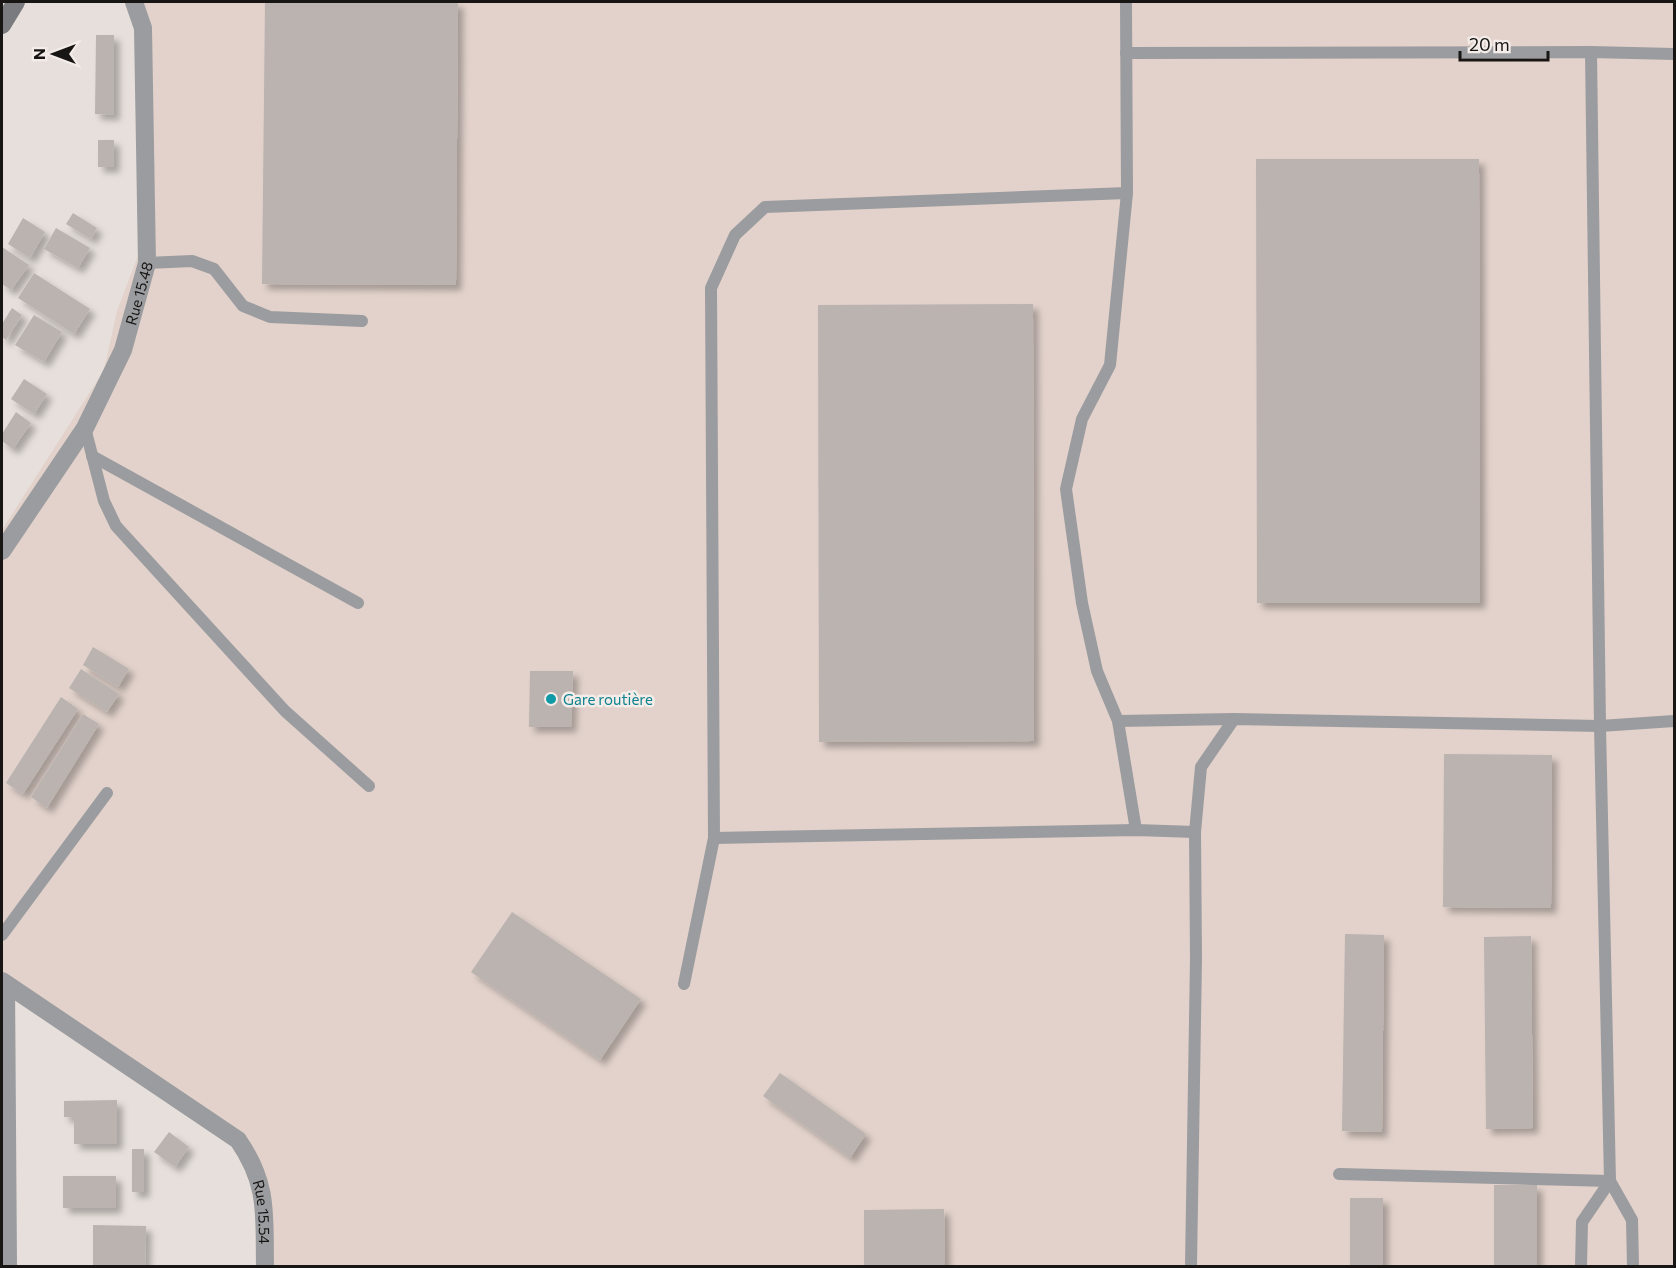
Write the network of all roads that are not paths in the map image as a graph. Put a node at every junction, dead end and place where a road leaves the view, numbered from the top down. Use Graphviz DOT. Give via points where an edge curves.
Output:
graph roads {
  1 [pos="16,2"];
  2 [pos="134,2"];
  3 [pos="1126,2"];
  4 [pos="2,25"];
  5 [pos="1590,52"];
  6 [pos="1126,53"];
  7 [pos="1674,54"];
  8 [pos="1127,193"];
  9 [pos="147,263"];
  10 [pos="362,321"];
  11 [pos="85,428"];
  12 [pos="92,456"];
  13 [pos="2,551"];
  14 [pos="358,603"];
  15 [pos="1234,719"];
  16 [pos="1118,721"];
  17 [pos="1674,721"];
  18 [pos="1600,726"];
  19 [pos="369,786"];
  20 [pos="107,793"];
  21 [pos="1136,830"];
  22 [pos="1195,832"];
  23 [pos="714,838"];
  24 [pos="2,935"];
  25 [pos="4,982"];
  26 [pos="684,984"];
  27 [pos="1339,1174"];
  28 [pos="1610,1181"];
  29 [pos="8,1266"];
  30 [pos="265,1266"];
  31 [pos="1191,1266"];
  32 [pos="1581,1266"];
  33 [pos="1633,1266"];
  1 -- 4 [label="main road"];
  2 -- 9 [label="street, Rue 15.48" via="143,28"];
  3 -- 6 [label="lane"];
  5 -- 6 [label="lane"];
  5 -- 7 [label="lane"];
  5 -- 18 [label="lane"];
  6 -- 8 [label="lane"];
  8 -- 16 [label="lane" via="1110,365 1082,419 1066,489 1082,603 1097,671"];
  8 -- 23 [label="lane" via="765,207 735,235 711,288"];
  9 -- 10 [label="lane" via="192,261 214,269 243,306 270,317"];
  9 -- 11 [label="street, Rue 15.48" via="123,350"];
  11 -- 12 [label="lane"];
  11 -- 13 [label="street, Rue 15.48"];
  12 -- 14 [label="lane"];
  12 -- 19 [label="lane" via="104,501 116,526 285,711"];
  15 -- 16 [label="lane"];
  15 -- 18 [label="lane"];
  15 -- 22 [label="lane" via="1201,767"];
  16 -- 21 [label="lane"];
  17 -- 18 [label="lane"];
  18 -- 28 [label="lane"];
  20 -- 24 [label="lane"];
  21 -- 22 [label="lane"];
  21 -- 23 [label="lane"];
  22 -- 31 [label="lane"];
  23 -- 26 [label="lane"];
  25 -- 29 [label="street"];
  25 -- 30 [label="street, Rue 15.54" via="238,1140 251,1159 264,1198"];
  27 -- 28 [label="lane"];
  28 -- 32 [label="lane" via="1582,1222"];
  28 -- 33 [label="lane" via="1632,1220"];
}
